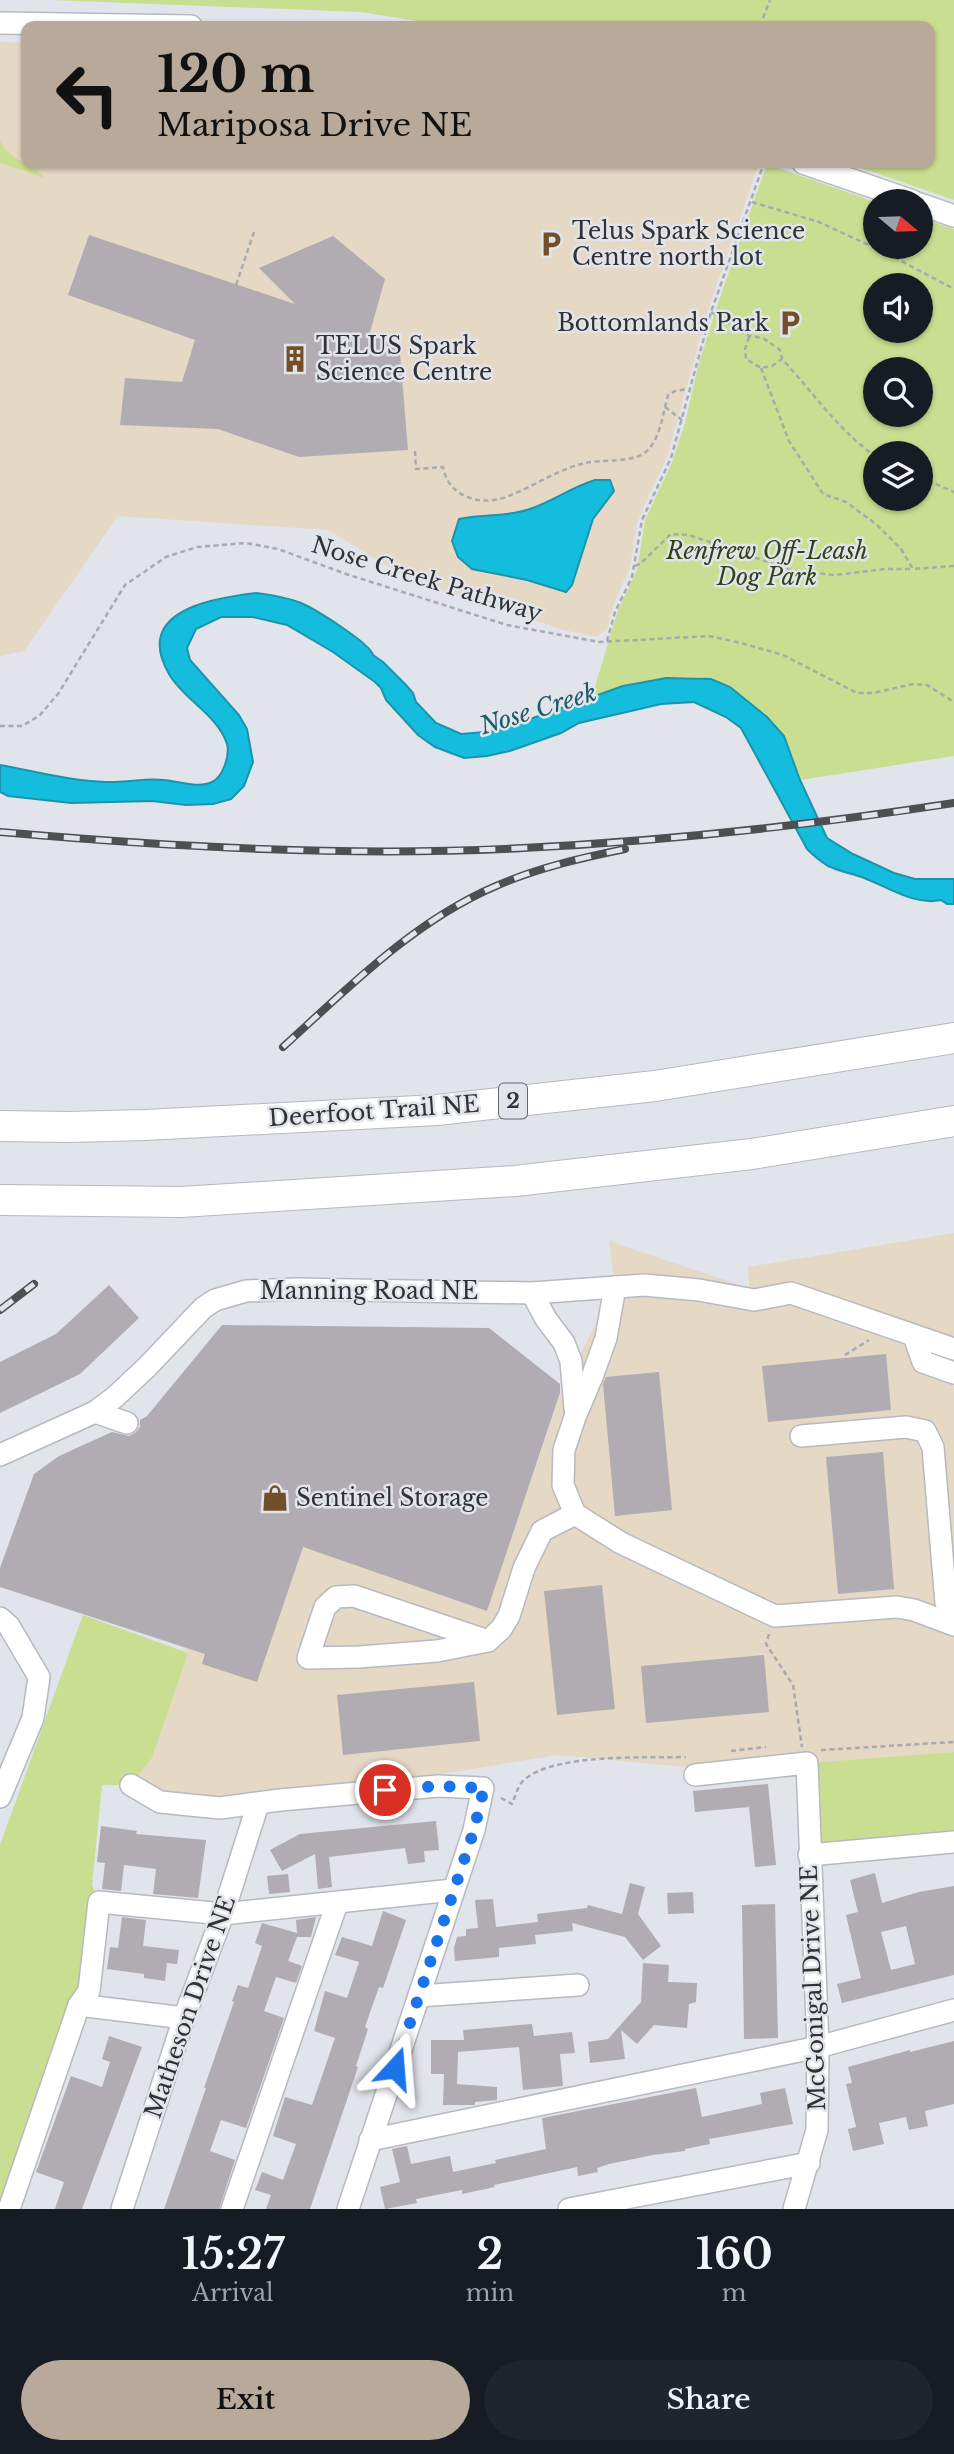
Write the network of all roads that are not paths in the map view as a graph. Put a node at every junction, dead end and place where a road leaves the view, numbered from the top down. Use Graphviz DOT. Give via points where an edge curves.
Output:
graph roads {
  1 [pos="0,23"];
  2 [pos="21,23"];
  3 [pos="817,168"];
  4 [pos="878,189"];
  5 [pos="933,209"];
  6 [pos="954,216"];
  7 [pos="954,1038"];
  8 [pos="0,1119"];
  9 [pos="954,1121"];
  10 [pos="0,1125"];
  11 [pos="68,1127"];
  12 [pos="0,1200"];
  13 [pos="615,1287"];
  14 [pos="532,1293"];
  15 [pos="914,1336"];
  16 [pos="954,1349"];
  17 [pos="954,1373"];
  18 [pos="95,1412"];
  19 [pos="575,1416"];
  20 [pos="127,1423"];
  21 [pos="801,1436"];
  22 [pos="0,1455"];
  23 [pos="575,1514"];
  24 [pos="954,1615"];
  25 [pos="0,1618"];
  26 [pos="954,1625"];
  27 [pos="488,1641"];
  28 [pos="691,1766"];
  29 [pos="131,1785"];
  30 [pos="0,1797"];
  31 [pos="258,1804"];
  32 [pos="954,1842"];
  33 [pos="809,1855"];
  34 [pos="453,1890"];
  35 [pos="337,1903"];
  36 [pos="223,1913"];
  37 [pos="578,1985"];
  38 [pos="419,1996"];
  39 [pos="79,2004"];
  40 [pos="954,2010"];
  41 [pos="184,2018"];
  42 [pos="818,2047"];
  43 [pos="370,2140"];
  44 [pos="809,2163"];
  45 [pos="9,2209"];
  46 [pos="122,2209"];
  47 [pos="232,2209"];
  48 [pos="348,2209"];
  49 [pos="569,2209"];
  50 [pos="794,2209"];
  1 -- 2 [label="street"];
  3 -- 4 [label="street"];
  5 -- 6 [label="street"];
  7 -- 11 [label="highway, Deerfoot Trail NE / 2" via="655,1086 437,1110"];
  8 -- 11 [label="highway"];
  9 -- 12 [label="highway" via="752,1154 515,1181 181,1202"];
  10 -- 11 [label="highway, Deerfoot Trail NE / 2"];
  13 -- 14 [label="street, Manning Road NE"];
  13 -- 15 [label="street, Manning Road NE" via="672,1287 754,1300 791,1293"];
  13 -- 19 [label="street" via="606,1338"];
  14 -- 18 [label="street, Manning Road NE" via="296,1289 231,1294 192,1317 147,1367"];
  14 -- 19 [label="street" via="571,1361"];
  15 -- 16 [label="street, Manning Road NE"];
  15 -- 17 [label="street" via="923,1362"];
  18 -- 20 [label="street"];
  18 -- 22 [label="street, Manning Road NE"];
  19 -- 23 [label="street" via="564,1450 563,1485"];
  21 -- 24 [label="street" via="906,1427 925,1431 933,1447 946,1603"];
  23 -- 26 [label="street" via="621,1543 775,1616 897,1607"];
  23 -- 27 [label="street" via="542,1531 509,1616"];
  25 -- 30 [label="street" via="40,1677 33,1718"];
  27 -- 27 [label="street" via="354,1596 336,1597 325,1606 308,1658 437,1651"];
  28 -- 33 [label="street, McGonigal Drive NE" via="810,1757"];
  29 -- 31 [label="street" via="160,1802 220,1808"];
  31 -- 34 [label="street" via="438,1786 484,1788"];
  31 -- 36 [label="street, Matheson Drive NE"];
  32 -- 33 [label="street"];
  33 -- 42 [label="street, McGonigal Drive NE"];
  34 -- 35 [label="street"];
  34 -- 38 [label="street"];
  35 -- 36 [label="street"];
  35 -- 47 [label="street"];
  36 -- 39 [label="street" via="100,1902 89,1991"];
  36 -- 41 [label="street, Matheson Drive NE"];
  37 -- 38 [label="street"];
  38 -- 43 [label="street"];
  39 -- 41 [label="street"];
  39 -- 45 [label="street"];
  40 -- 42 [label="street"];
  41 -- 46 [label="street, Matheson Drive NE"];
  42 -- 43 [label="street"];
  42 -- 44 [label="street, McGonigal Drive NE" via="817,2130"];
  43 -- 48 [label="street"];
  44 -- 49 [label="street"];
  44 -- 50 [label="street, McGonigal Drive NE"];
}
